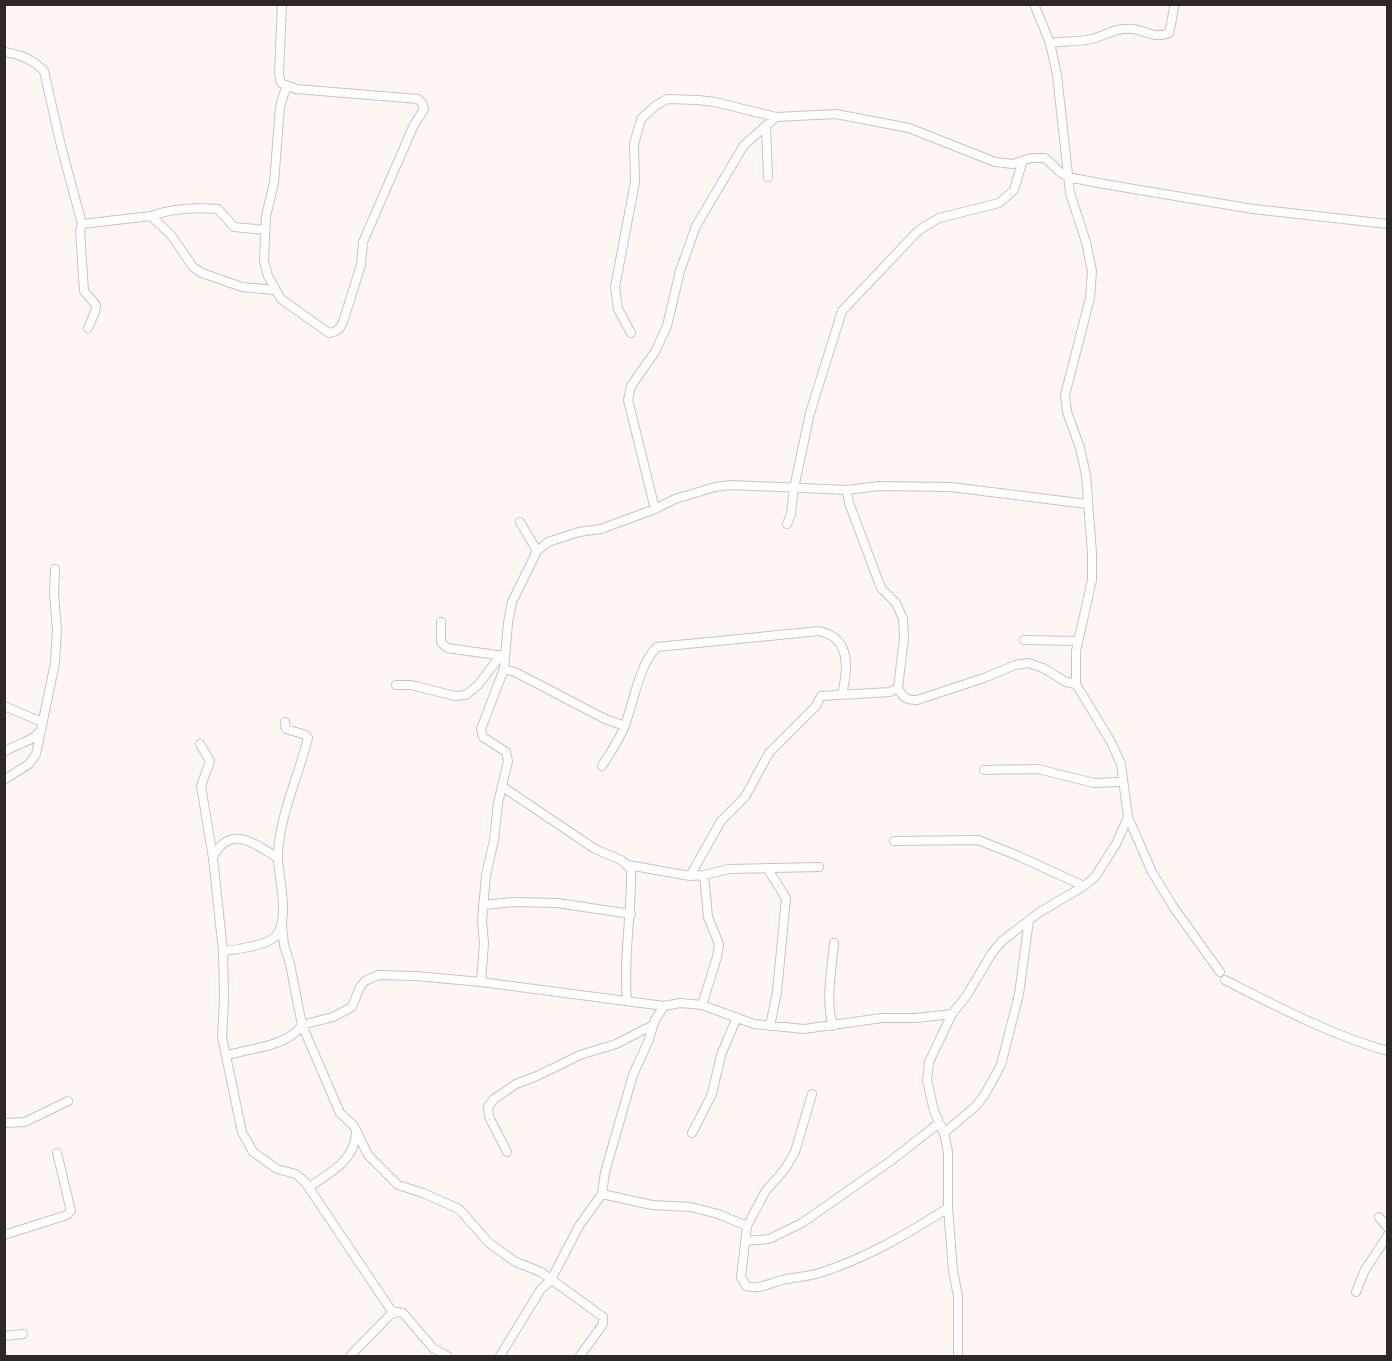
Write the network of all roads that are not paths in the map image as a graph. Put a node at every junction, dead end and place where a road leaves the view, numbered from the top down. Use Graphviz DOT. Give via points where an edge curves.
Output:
graph roads {
  1 [pos="282,4"];
  2 [pos="1034,4"];
  3 [pos="1174,4"];
  4 [pos="1050,43"];
  5 [pos="4,52"];
  6 [pos="286,87"];
  7 [pos="776,117"];
  8 [pos="766,128"];
  9 [pos="1022,163"];
  10 [pos="768,177"];
  11 [pos="1068,177"];
  12 [pos="151,216"];
  13 [pos="82,224"];
  14 [pos="1388,224"];
  15 [pos="265,230"];
  16 [pos="274,290"];
  17 [pos="88,328"];
  18 [pos="631,333"];
  19 [pos="794,488"];
  20 [pos="847,490"];
  21 [pos="1087,504"];
  22 [pos="655,509"];
  23 [pos="520,522"];
  24 [pos="787,524"];
  25 [pos="537,551"];
  26 [pos="55,569"];
  27 [pos="441,622"];
  28 [pos="1024,640"];
  29 [pos="1078,641"];
  30 [pos="503,656"];
  31 [pos="504,669"];
  32 [pos="1076,684"];
  33 [pos="396,685"];
  34 [pos="898,688"];
  35 [pos="842,694"];
  36 [pos="4,706"];
  37 [pos="285,722"];
  38 [pos="41,726"];
  39 [pos="625,726"];
  40 [pos="200,744"];
  41 [pos="4,752"];
  42 [pos="602,766"];
  43 [pos="984,770"];
  44 [pos="4,780"];
  45 [pos="1123,780"];
  46 [pos="503,787"];
  47 [pos="1128,817"];
  48 [pos="894,841"];
  49 [pos="213,858"];
  50 [pos="278,858"];
  51 [pos="628,865"];
  52 [pos="819,867"];
  53 [pos="767,868"];
  54 [pos="704,875"];
  55 [pos="690,876"];
  56 [pos="1084,886"];
  57 [pos="483,904"];
  58 [pos="631,914"];
  59 [pos="1029,920"];
  60 [pos="282,925"];
  61 [pos="834,943"];
  62 [pos="223,951"];
  63 [pos="481,982"];
  64 [pos="627,1000"];
  65 [pos="702,1005"];
  66 [pos="664,1006"];
  67 [pos="952,1014"];
  68 [pos="737,1017"];
  69 [pos="302,1024"];
  70 [pos="653,1025"];
  71 [pos="770,1026"];
  72 [pos="833,1026"];
  73 [pos="1388,1051"];
  74 [pos="226,1056"];
  75 [pos="812,1094"];
  76 [pos="68,1101"];
  77 [pos="4,1122"];
  78 [pos="939,1122"];
  79 [pos="356,1130"];
  80 [pos="692,1133"];
  81 [pos="944,1133"];
  82 [pos="507,1152"];
  83 [pos="57,1153"];
  84 [pos="309,1187"];
  85 [pos="602,1194"];
  86 [pos="948,1208"];
  87 [pos="1379,1217"];
  88 [pos="747,1226"];
  89 [pos="1388,1228"];
  90 [pos="4,1235"];
  91 [pos="1388,1235"];
  92 [pos="745,1241"];
  93 [pos="551,1280"];
  94 [pos="1356,1292"];
  95 [pos="393,1313"];
  96 [pos="23,1334"];
  97 [pos="4,1336"];
  98 [pos="350,1356"];
  99 [pos="447,1356"];
  100 [pos="500,1356"];
  101 [pos="580,1356"];
  102 [pos="958,1356"];
  1 -- 6 [label="street" via="279,74"];
  2 -- 4 [label="street"];
  3 -- 4 [label="street" via="1169,33 1162,36 1133,29 1112,31 1092,39"];
  4 -- 11 [label="street"];
  5 -- 13 [label="street" via="37,63 44,71"];
  6 -- 15 [label="street" via="280,107 274,183"];
  6 -- 16 [label="street" via="418,99 424,109 363,242 361,265 340,329 329,333"];
  7 -- 8 [label="street"];
  7 -- 9 [label="street" via="836,114 909,128 995,162"];
  7 -- 18 [label="street" via="715,102 667,99 641,119 634,144 635,182 615,287 618,309"];
  8 -- 10 [label="street"];
  8 -- 22 [label="street" via="744,145 696,226 667,326 655,352 631,386 628,400"];
  9 -- 11 [label="street" via="1045,158"];
  9 -- 19 [label="street" via="1014,190 999,203 939,218 919,230 842,311 810,413"];
  11 -- 14 [label="street" via="1253,209"];
  11 -- 21 [label="street" via="1092,271 1090,297 1065,395 1083,461"];
  12 -- 13 [label="street"];
  12 -- 15 [label="street" via="169,209 218,209 234,227"];
  12 -- 16 [label="street" via="202,273 242,287"];
  13 -- 17 [label="street" via="84,291 96,305"];
  15 -- 16 [label="street" via="264,261"];
  19 -- 20 [label="street"];
  19 -- 22 [label="street" via="715,487"];
  19 -- 24 [label="street"];
  20 -- 21 [label="street" via="879,486 951,487"];
  20 -- 34 [label="street" via="881,588 896,603 903,619"];
  21 -- 29 [label="street" via="1092,580"];
  22 -- 25 [label="street" via="548,542"];
  23 -- 25 [label="street"];
  25 -- 30 [label="street" via="512,602"];
  26 -- 38 [label="street" via="57,647"];
  27 -- 30 [label="street" via="441,642 447,648"];
  28 -- 29 [label="street"];
  29 -- 32 [label="street"];
  30 -- 31 [label="street"];
  30 -- 33 [label="street" via="466,694 455,696"];
  31 -- 39 [label="street"];
  31 -- 46 [label="street" via="481,729 482,735 508,755"];
  32 -- 34 [label="street" via="1028,663 917,700 908,700"];
  32 -- 45 [label="street" via="1111,742"];
  34 -- 35 [label="street" via="890,692"];
  35 -- 39 [label="street" via="846,679 843,651 838,640 819,631 662,646 651,652"];
  35 -- 55 [label="street" via="821,696 770,753 745,796 721,821"];
  36 -- 38 [label="street"];
  37 -- 50 [label="street" via="286,729 308,738 286,810"];
  38 -- 41 [label="street" via="36,737"];
  38 -- 44 [label="street" via="36,754 29,764"];
  39 -- 42 [label="street"];
  40 -- 49 [label="street" via="210,761 201,786"];
  43 -- 45 [label="street" via="1038,770 1094,783"];
  45 -- 47 [label="street"];
  46 -- 51 [label="street" via="595,849"];
  46 -- 57 [label="street"];
  47 -- 56 [label="street" via="1100,870"];
  47 -- 73 [label="street" via="1152,872 1222,976 1318,1025"];
  48 -- 56 [label="street" via="978,840"];
  49 -- 50 [label="street" via="217,849 232,838 242,838"];
  49 -- 62 [label="street"];
  50 -- 60 [label="street"];
  51 -- 55 [label="street"];
  51 -- 58 [label="street"];
  52 -- 53 [label="street"];
  53 -- 54 [label="street" via="729,869"];
  53 -- 71 [label="street" via="786,898"];
  54 -- 55 [label="street"];
  54 -- 65 [label="street" via="708,917 719,944"];
  56 -- 59 [label="street"];
  57 -- 58 [label="street" via="557,903"];
  57 -- 63 [label="street"];
  58 -- 64 [label="street"];
  59 -- 67 [label="street" via="992,953"];
  59 -- 81 [label="street" via="1019,994 1001,1065 976,1106"];
  60 -- 62 [label="street" via="268,941"];
  60 -- 69 [label="street"];
  61 -- 72 [label="street" via="830,996"];
  62 -- 74 [label="street" via="221,1030"];
  63 -- 64 [label="street"];
  63 -- 69 [label="street" via="378,975 365,981 352,1007 333,1017"];
  64 -- 66 [label="street"];
  65 -- 66 [label="street"];
  65 -- 68 [label="street"];
  66 -- 70 [label="street"];
  67 -- 72 [label="street" via="882,1018"];
  67 -- 78 [label="street" via="928,1069 927,1080"];
  68 -- 71 [label="street"];
  68 -- 80 [label="street" via="721,1054 712,1094"];
  69 -- 74 [label="street" via="288,1038"];
  69 -- 79 [label="street" via="340,1113"];
  70 -- 82 [label="street" via="516,1084 494,1099 488,1107 489,1117"];
  70 -- 85 [label="street" via="633,1076"];
  71 -- 72 [label="street"];
  74 -- 84 [label="street" via="245,1142 257,1155 280,1171 296,1174"];
  75 -- 88 [label="street" via="795,1152 765,1192"];
  76 -- 77 [label="street" via="25,1122"];
  78 -- 81 [label="street"];
  78 -- 92 [label="street" via="802,1223 769,1239"];
  79 -- 84 [label="street" via="348,1157"];
  79 -- 93 [label="street" via="368,1155 398,1185 459,1209 489,1243"];
  81 -- 86 [label="street" via="950,1166"];
  83 -- 90 [label="street" via="71,1211"];
  84 -- 95 [label="street"];
  85 -- 88 [label="street" via="652,1205 691,1207"];
  85 -- 93 [label="street" via="579,1226"];
  86 -- 92 [label="street" via="902,1237 846,1263 758,1287 746,1286 741,1278"];
  86 -- 102 [label="street" via="958,1296"];
  87 -- 89 [label="street"];
  88 -- 92 [label="street"];
  91 -- 94 [label="street"];
  93 -- 100 [label="street" via="541,1288"];
  93 -- 101 [label="street" via="604,1319"];
  95 -- 98 [label="street"];
  95 -- 99 [label="street" via="403,1313 434,1348"];
  96 -- 97 [label="street"];
}
